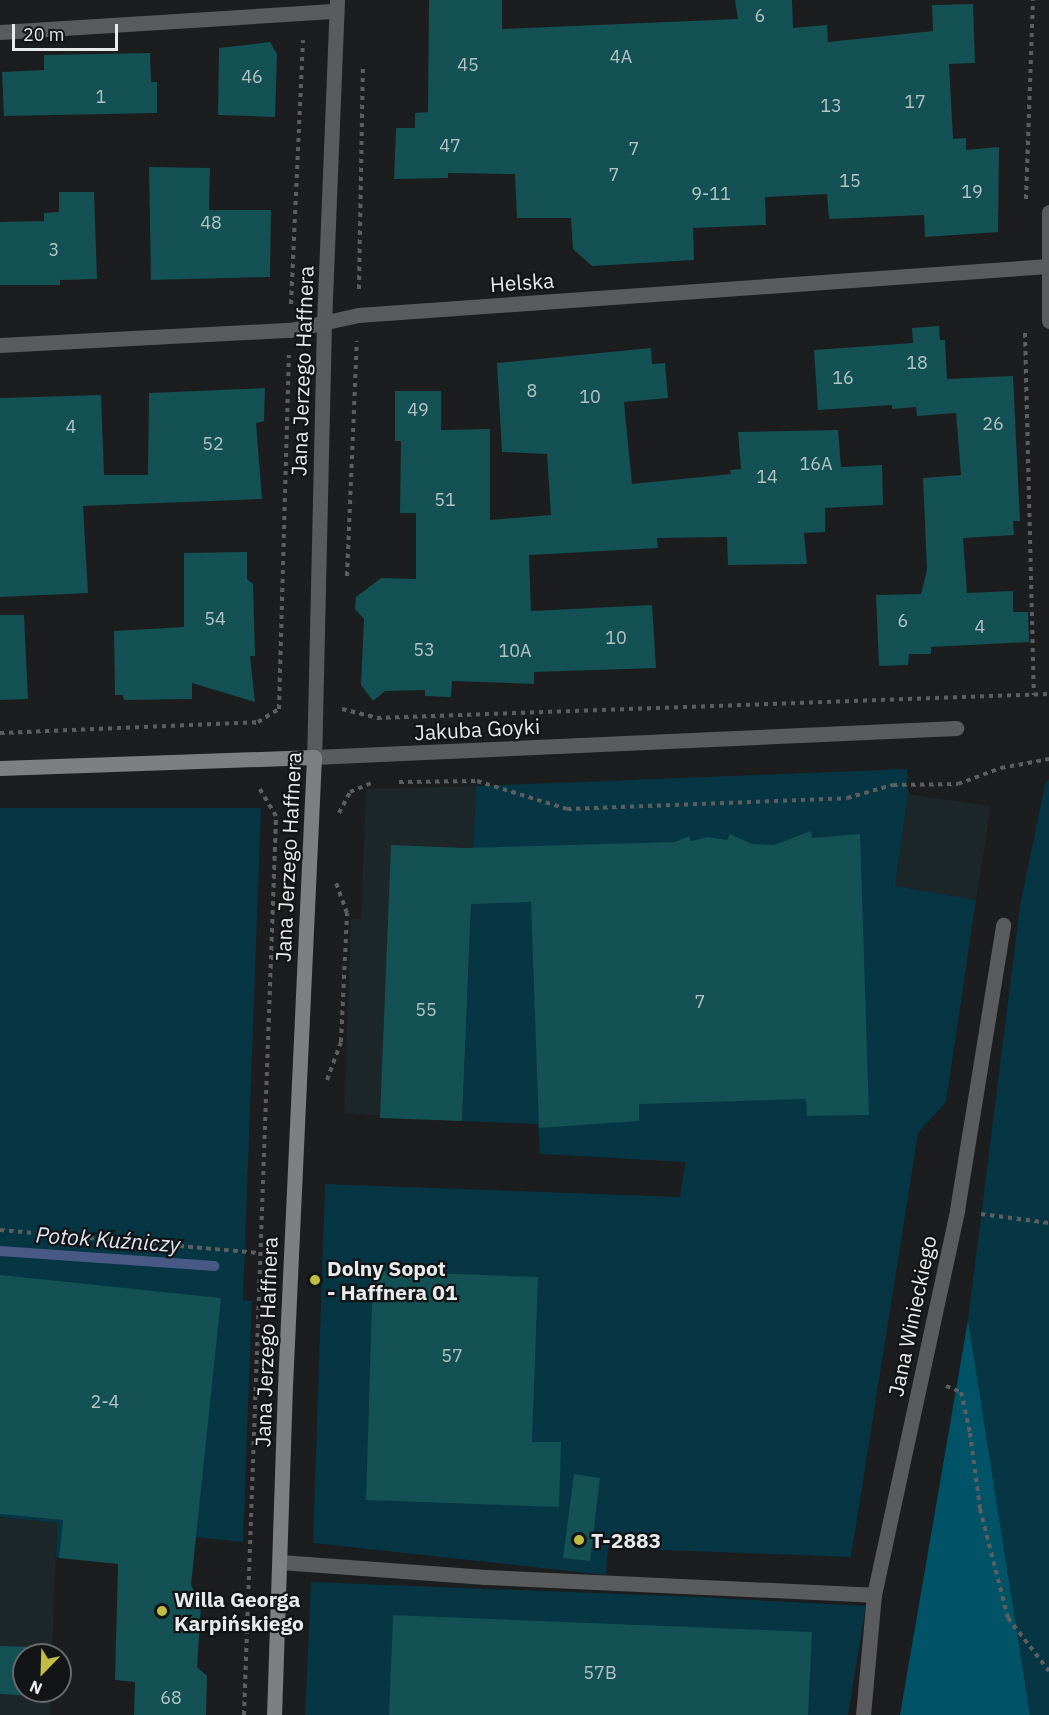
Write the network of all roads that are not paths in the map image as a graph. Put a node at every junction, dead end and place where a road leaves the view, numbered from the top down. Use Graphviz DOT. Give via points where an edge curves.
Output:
graph roads {
  1 [pos="337,5"];
  2 [pos="0,32"];
  3 [pos="1049,212"];
  4 [pos="1048,266"];
  5 [pos="1049,321"];
  6 [pos="324,323"];
  7 [pos="0,345"];
  8 [pos="956,728"];
  9 [pos="314,757"];
  10 [pos="0,768"];
  11 [pos="1003,926"];
  12 [pos="280,1562"];
  13 [pos="874,1595"];
  14 [pos="274,1715"];
  15 [pos="863,1715"];
  1 -- 2 [label="street" via="305,11"];
  1 -- 6 [label="street, Jana Jerzego Haffnera"];
  3 -- 4 [label="street"];
  4 -- 5 [label="street"];
  4 -- 6 [label="street, Helska" via="358,315"];
  6 -- 7 [label="street, Helska" via="290,330"];
  6 -- 9 [label="street, Jana Jerzego Haffnera"];
  8 -- 9 [label="street, Jakuba Goyki"];
  9 -- 10 [label="street, Jakuba Goyki"];
  9 -- 12 [label="street, Jana Jerzego Haffnera"];
  11 -- 13 [label="street, Jana Winieckiego" via="957,1210"];
  12 -- 13 [label="street" via="485,1577"];
  12 -- 14 [label="street, Jana Jerzego Haffnera"];
  13 -- 15 [label="street, Jana Winieckiego"];
}
